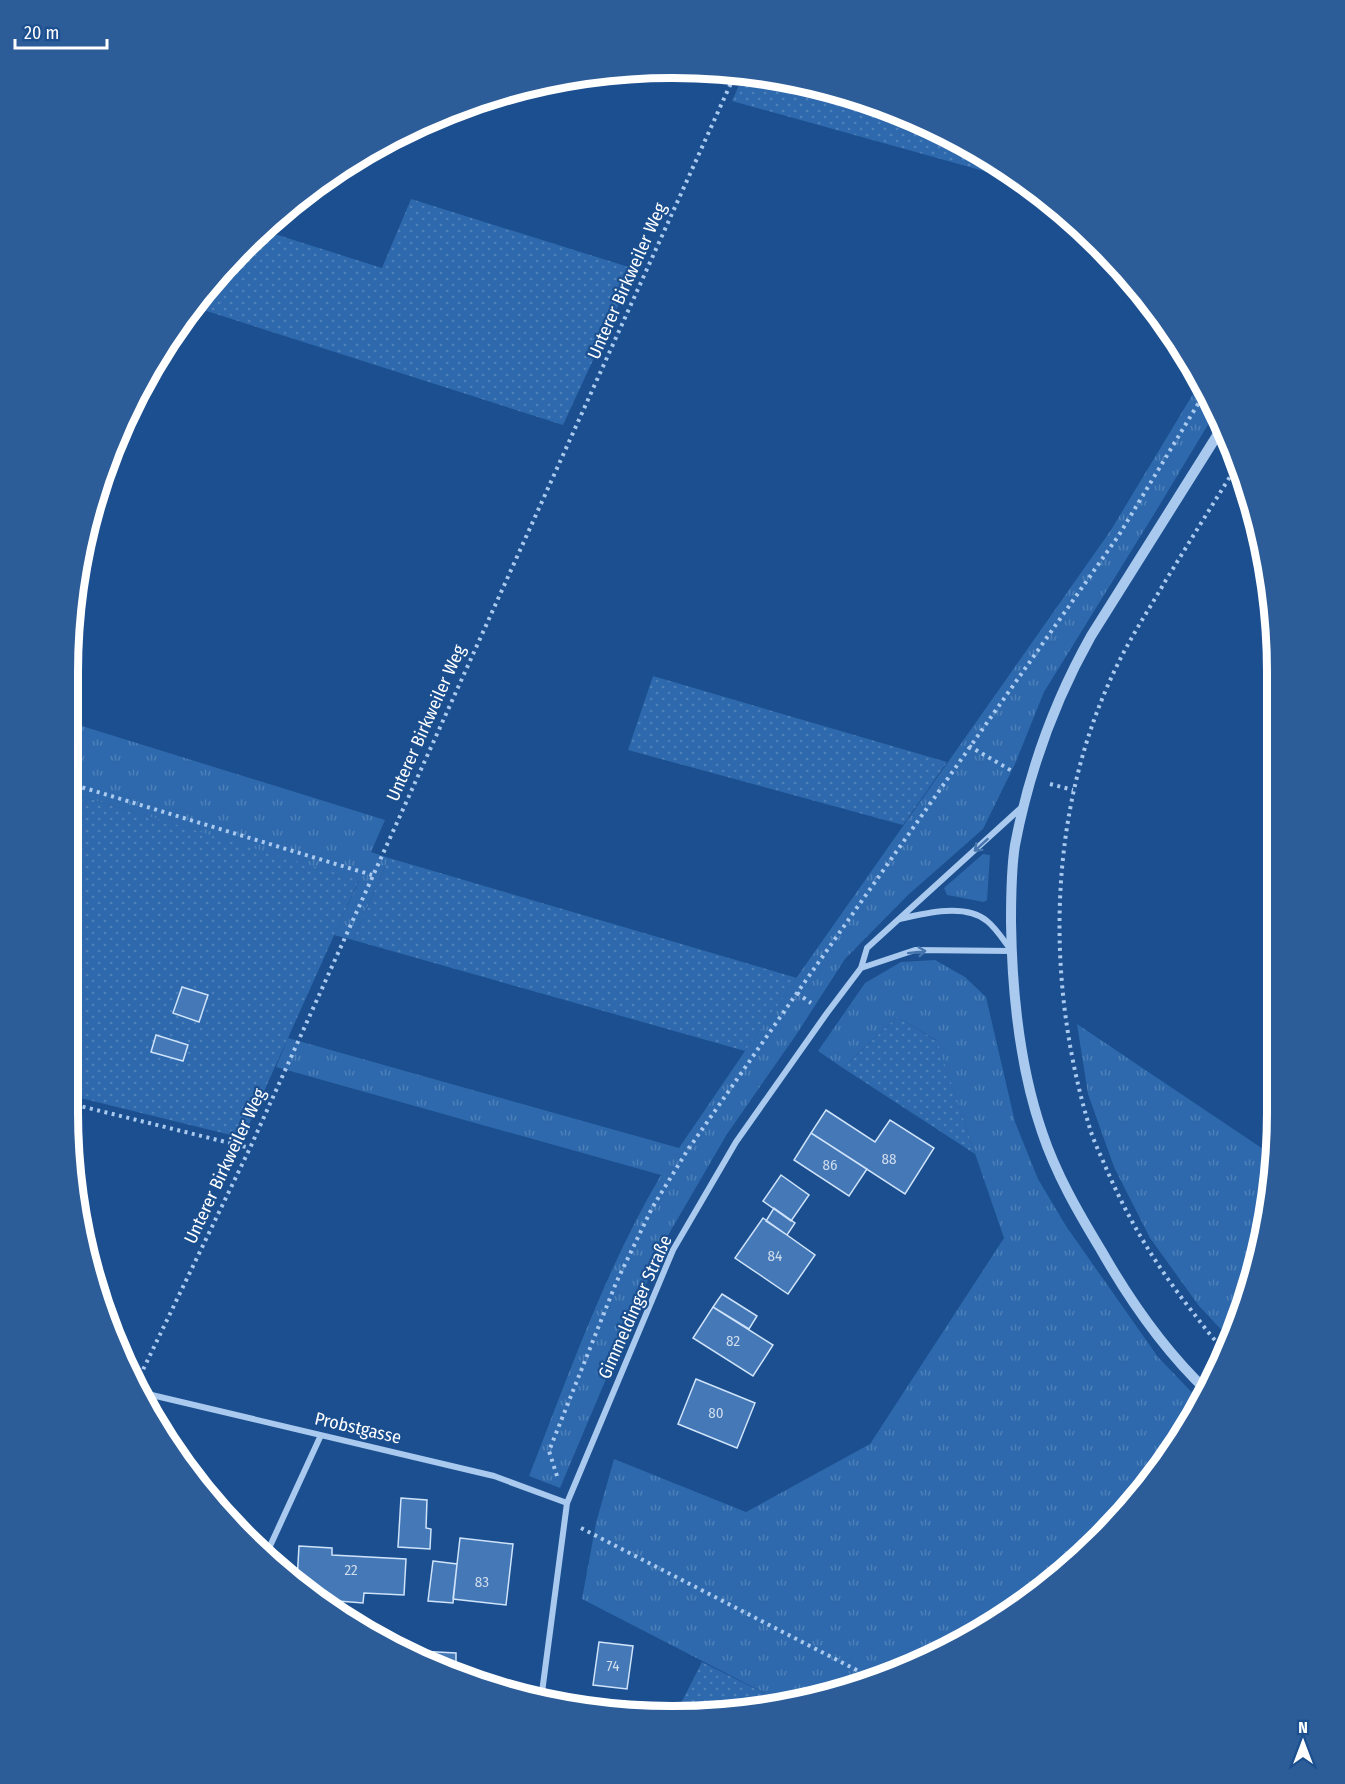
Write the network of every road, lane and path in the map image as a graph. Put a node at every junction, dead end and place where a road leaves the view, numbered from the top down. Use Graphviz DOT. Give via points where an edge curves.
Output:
graph roads {
  1 [pos="732,81"];
  2 [pos="1200,400"];
  3 [pos="1217,435"];
  4 [pos="1232,473"];
  5 [pos="78,786"];
  6 [pos="1024,806"];
  7 [pos="372,875"];
  8 [pos="898,919"];
  9 [pos="1011,951"];
  10 [pos="861,969"];
  11 [pos="78,1105"];
  12 [pos="250,1148"];
  13 [pos="1219,1345"];
  14 [pos="140,1376"];
  15 [pos="1200,1385"];
  16 [pos="150,1395"];
  17 [pos="321,1434"];
  18 [pos="567,1503"];
  19 [pos="565,1520"];
  20 [pos="269,1548"];
  21 [pos="864,1674"];
  22 [pos="542,1691"];
  1 -- 7 [label="path, Unterer Birkweiler Weg"];
  2 -- 18 [label="path" via="1119,536 769,1033 652,1208 616,1283 549,1451"];
  3 -- 6 [label="street" via="1073,669 1055,709"];
  4 -- 13 [label="path" via="1143,617 1113,674 1092,726 1071,801 1061,868 1059,932 1066,1018 1092,1133 1137,1234 1170,1284"];
  5 -- 7 [label="path"];
  6 -- 8 [label="street, Gimmeldinger Straße, one-way"];
  6 -- 9 [label="street" via="1011,891"];
  7 -- 12 [label="path, Unterer Birkweiler Weg"];
  8 -- 9 [label="street, Gimmeldinger Straße" via="928,912 975,914 987,921"];
  8 -- 10 [label="street, Gimmeldinger Straße" via="867,948"];
  10 -- 9 [label="street, one-way" via="915,950"];
  9 -- 15 [label="street" via="1019,1038 1042,1132 1056,1168 1110,1266 1149,1326"];
  10 -- 18 [label="street, Gimmeldinger Straße" via="736,1142 673,1250"];
  11 -- 12 [label="path"];
  12 -- 14 [label="path, Unterer Birkweiler Weg"];
  16 -- 17 [label="street, Probstgasse"];
  17 -- 18 [label="street, Probstgasse" via="494,1476"];
  17 -- 20 [label="street"];
  18 -- 19 [label="street, Gimmeldinger Straße"];
  19 -- 21 [label="path"];
  19 -- 22 [label="street, Gimmeldinger Straße"];
}
